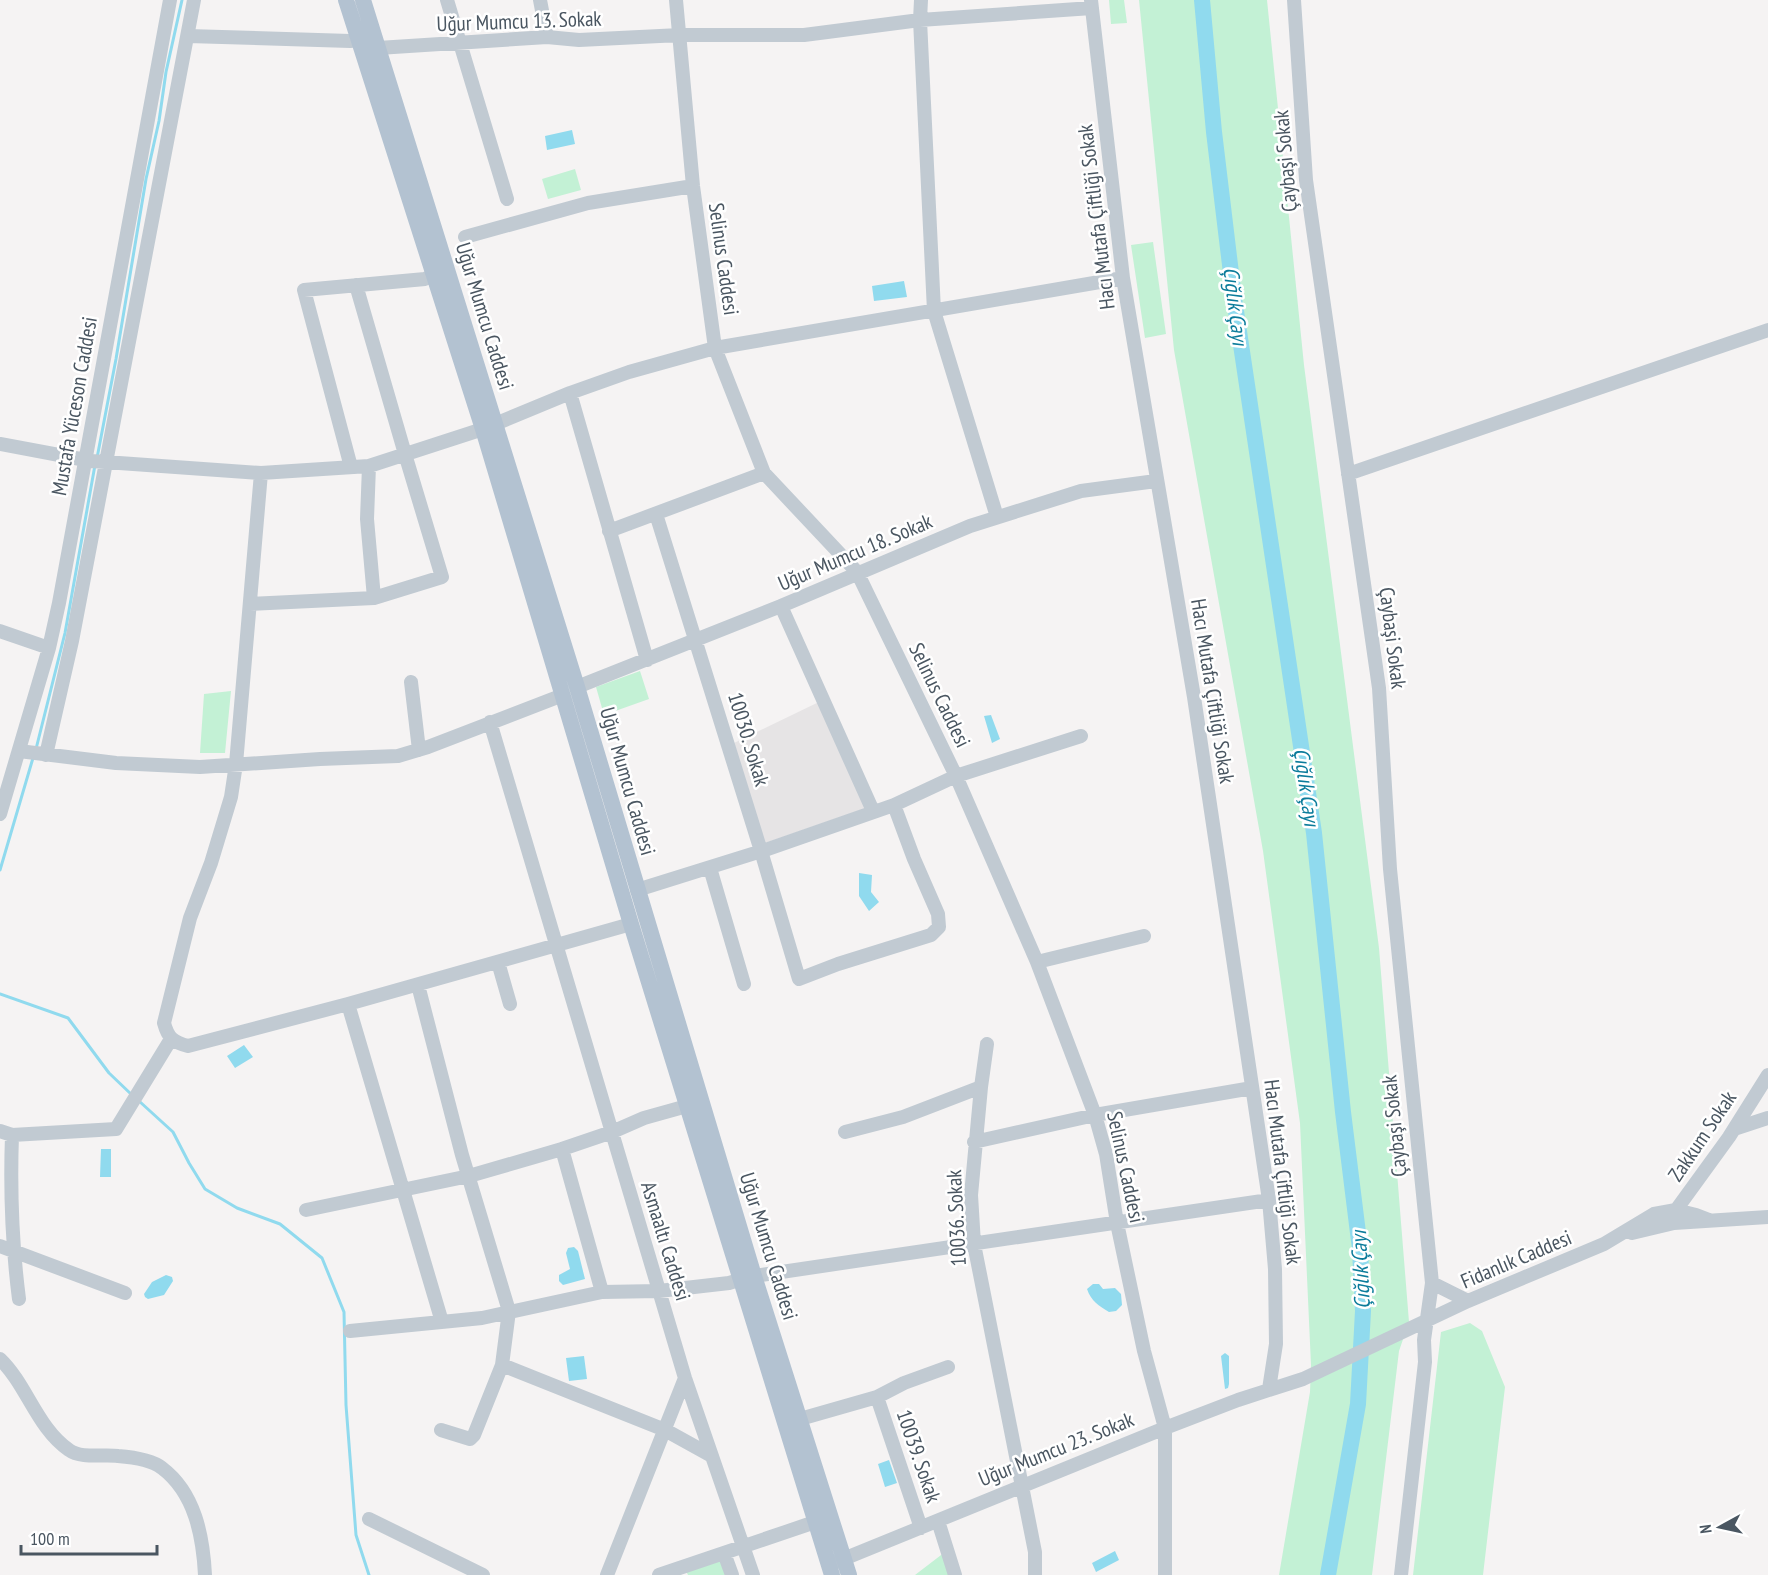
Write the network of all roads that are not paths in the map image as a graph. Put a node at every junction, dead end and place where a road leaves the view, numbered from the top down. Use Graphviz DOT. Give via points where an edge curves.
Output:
graph roads {
  1 [pos="170,0"];
  2 [pos="194,0"];
  3 [pos="346,0"];
  4 [pos="363,0"];
  5 [pos="447,0"];
  6 [pos="540,0"];
  7 [pos="676,0"];
  8 [pos="921,0"];
  9 [pos="1294,0"];
  10 [pos="1092,4"];
  11 [pos="920,20"];
  12 [pos="680,35"];
  13 [pos="188,36"];
  14 [pos="547,37"];
  15 [pos="358,40"];
  16 [pos="461,44"];
  17 [pos="378,48"];
  18 [pos="693,186"];
  19 [pos="507,199"];
  20 [pos="465,237"];
  21 [pos="434,274"];
  22 [pos="1123,278"];
  23 [pos="356,285"];
  24 [pos="934,311"];
  25 [pos="1768,330"];
  26 [pos="715,348"];
  27 [pos="570,393"];
  28 [pos="489,426"];
  29 [pos="0,444"];
  30 [pos="405,454"];
  31 [pos="96,461"];
  32 [pos="369,466"];
  33 [pos="351,467"];
  34 [pos="261,473"];
  35 [pos="764,473"];
  36 [pos="1348,474"];
  37 [pos="1156,481"];
  38 [pos="656,514"];
  39 [pos="997,518"];
  40 [pos="609,531"];
  41 [pos="857,572"];
  42 [pos="374,598"];
  43 [pos="250,604"];
  44 [pos="782,606"];
  45 [pos="0,631"];
  46 [pos="696,639"];
  47 [pos="49,648"];
  48 [pos="646,660"];
  49 [pos="411,682"];
  50 [pos="570,691"];
  51 [pos="490,722"];
  52 [pos="1081,736"];
  53 [pos="419,750"];
  54 [pos="19,751"];
  55 [pos="42,754"];
  56 [pos="236,764"];
  57 [pos="956,776"];
  58 [pos="894,805"];
  59 [pos="873,811"];
  60 [pos="0,814"];
  61 [pos="761,851"];
  62 [pos="710,868"];
  63 [pos="637,891"];
  64 [pos="631,924"];
  65 [pos="1144,936"];
  66 [pos="557,946"];
  67 [pos="498,962"];
  68 [pos="1037,962"];
  69 [pos="744,984"];
  70 [pos="418,985"];
  71 [pos="348,1004"];
  72 [pos="510,1004"];
  73 [pos="171,1039"];
  74 [pos="987,1044"];
  75 [pos="1768,1074"];
  76 [pos="981,1087"];
  77 [pos="1252,1088"];
  78 [pos="687,1106"];
  79 [pos="1095,1115"];
  80 [pos="1768,1118"];
  81 [pos="1734,1129"];
  82 [pos="612,1132"];
  83 [pos="845,1132"];
  84 [pos="6,1133"];
  85 [pos="975,1142"];
  86 [pos="562,1149"];
  87 [pos="469,1176"];
  88 [pos="403,1188"];
  89 [pos="1269,1200"];
  90 [pos="306,1210"];
  91 [pos="1675,1216"];
  92 [pos="1768,1217"];
  93 [pos="1117,1223"];
  94 [pos="974,1244"];
  95 [pos="6,1248"];
  96 [pos="747,1278"];
  97 [pos="1432,1283"];
  98 [pos="659,1291"];
  99 [pos="602,1292"];
  100 [pos="125,1293"];
  101 [pos="19,1299"];
  102 [pos="1468,1301"];
  103 [pos="509,1311"];
  104 [pos="442,1322"];
  105 [pos="1426,1322"];
  106 [pos="350,1331"];
  107 [pos="0,1359"];
  108 [pos="502,1365"];
  109 [pos="948,1367"];
  110 [pos="685,1378"];
  111 [pos="1303,1379"];
  112 [pos="1269,1389"];
  113 [pos="877,1398"];
  114 [pos="800,1419"];
  115 [pos="1165,1428"];
  116 [pos="441,1430"];
  117 [pos="665,1430"];
  118 [pos="712,1456"];
  119 [pos="1021,1485"];
  120 [pos="369,1519"];
  121 [pos="938,1521"];
  122 [pos="815,1522"];
  123 [pos="921,1528"];
  124 [pos="744,1546"];
  125 [pos="724,1553"];
  126 [pos="838,1568"];
  127 [pos="205,1575"];
  128 [pos="483,1575"];
  129 [pos="607,1575"];
  130 [pos="659,1575"];
  131 [pos="732,1575"];
  132 [pos="753,1575"];
  133 [pos="955,1575"];
  134 [pos="1035,1575"];
  135 [pos="1165,1575"];
  136 [pos="1401,1575"];
  1 -- 31 [label="street, Mustafa Yüceson Caddesi"];
  2 -- 13 [label="street, Mustafa Yüceson Caddesi"];
  3 -- 15 [label="main road, Uğur Mumcu Caddesi"];
  4 -- 17 [label="main road, Uğur Mumcu Caddesi"];
  5 -- 16 [label="street"];
  6 -- 14 [label="street"];
  7 -- 12 [label="street, Selinus Caddesi"];
  8 -- 11 [label="street"];
  9 -- 36 [label="street, Çaybaşi Sokak" via="1306,180"];
  10 -- 11 [label="street, Uğur Mumcu 13. Sokak"];
  10 -- 22 [label="street, Hacı Mutafa Çiftliği Sokak"];
  11 -- 12 [label="street, Uğur Mumcu 13. Sokak" via="804,35"];
  11 -- 24 [label="street"];
  12 -- 14 [label="street, Uğur Mumcu 13. Sokak" via="579,40"];
  12 -- 18 [label="street, Selinus Caddesi"];
  13 -- 15 [label="street"];
  13 -- 31 [label="street, Mustafa Yüceson Caddesi"];
  14 -- 16 [label="street, Uğur Mumcu 13. Sokak"];
  15 -- 21 [label="main road, Uğur Mumcu Caddesi"];
  16 -- 17 [label="street, Uğur Mumcu 13. Sokak"];
  16 -- 19 [label="street"];
  17 -- 28 [label="main road, Uğur Mumcu Caddesi"];
  18 -- 20 [label="street" via="588,203"];
  18 -- 26 [label="street, Selinus Caddesi"];
  21 -- 23 [label="street" via="425,279"];
  21 -- 28 [label="main road, Uğur Mumcu Caddesi"];
  22 -- 24 [label="street"];
  22 -- 37 [label="street, Hacı Mutafa Çiftliği Sokak"];
  23 -- 30 [label="street"];
  23 -- 33 [label="street" via="304,290"];
  24 -- 26 [label="street"];
  24 -- 39 [label="street"];
  25 -- 36 [label="street"];
  26 -- 27 [label="street"];
  26 -- 35 [label="street, Selinus Caddesi"];
  27 -- 28 [label="street"];
  27 -- 40 [label="street"];
  28 -- 30 [label="street"];
  28 -- 50 [label="main road, Uğur Mumcu Caddesi"];
  29 -- 31 [label="street"];
  30 -- 32 [label="street"];
  30 -- 42 [label="street" via="442,577"];
  31 -- 34 [label="street"];
  31 -- 47 [label="street, Mustafa Yüceson Caddesi"];
  31 -- 55 [label="street, Mustafa Yüceson Caddesi" via="72,641"];
  32 -- 33 [label="street"];
  32 -- 42 [label="street" via="367,519"];
  33 -- 34 [label="street"];
  34 -- 43 [label="street"];
  35 -- 38 [label="street"];
  35 -- 41 [label="street, Selinus Caddesi"];
  36 -- 97 [label="street, Çaybaşi Sokak" via="1379,688 1390,869"];
  37 -- 39 [label="street, Uğur Mumcu 18. Sokak" via="1081,491"];
  37 -- 77 [label="street, Hacı Mutafa Çiftliği Sokak" via="1194,697"];
  38 -- 40 [label="street"];
  38 -- 46 [label="street, 10030. Sokak"];
  39 -- 41 [label="street, Uğur Mumcu 18. Sokak"];
  40 -- 48 [label="street"];
  41 -- 44 [label="street, Uğur Mumcu 18. Sokak"];
  41 -- 57 [label="street, Selinus Caddesi"];
  42 -- 43 [label="street"];
  43 -- 56 [label="street"];
  44 -- 46 [label="street, Uğur Mumcu 18. Sokak"];
  44 -- 59 [label="street"];
  45 -- 47 [label="street"];
  46 -- 48 [label="street, Uğur Mumcu 18. Sokak"];
  46 -- 61 [label="street, 10030. Sokak"];
  47 -- 54 [label="street, Mustafa Yüceson Caddesi"];
  48 -- 50 [label="street, Uğur Mumcu 18. Sokak"];
  49 -- 53 [label="street"];
  50 -- 51 [label="street, Uğur Mumcu 18. Sokak"];
  50 -- 63 [label="main road, Uğur Mumcu Caddesi"];
  50 -- 64 [label="main road, Uğur Mumcu Caddesi"];
  51 -- 53 [label="street, Uğur Mumcu 18. Sokak"];
  51 -- 66 [label="street, Asmaaltı Caddesi"];
  52 -- 57 [label="street"];
  53 -- 56 [label="street, Uğur Mumcu 18. Sokak" via="398,756"];
  54 -- 55 [label="street, Uğur Mumcu 18. Sokak"];
  54 -- 60 [label="street, Mustafa Yüceson Caddesi"];
  55 -- 56 [label="street, Uğur Mumcu 18. Sokak" via="138,764"];
  56 -- 73 [label="street" via="231,797 211,863 189,918 164,1023"];
  57 -- 58 [label="street"];
  57 -- 68 [label="street, Selinus Caddesi"];
  58 -- 59 [label="street"];
  58 -- 61 [label="street, 10030. Sokak" via="939,919 939,927 931,934 799,979"];
  59 -- 61 [label="street"];
  61 -- 62 [label="street"];
  62 -- 63 [label="street"];
  62 -- 69 [label="street"];
  63 -- 96 [label="main road, Uğur Mumcu Caddesi"];
  64 -- 66 [label="street"];
  64 -- 78 [label="main road, Uğur Mumcu Caddesi"];
  65 -- 68 [label="street"];
  66 -- 67 [label="street"];
  66 -- 82 [label="street, Asmaaltı Caddesi"];
  67 -- 70 [label="street"];
  67 -- 72 [label="street"];
  68 -- 79 [label="street, Selinus Caddesi"];
  70 -- 71 [label="street"];
  70 -- 87 [label="street"];
  71 -- 73 [label="street" via="188,1046"];
  71 -- 88 [label="street"];
  73 -- 84 [label="street" via="116,1129"];
  74 -- 76 [label="street, 10036. Sokak"];
  75 -- 81 [label="street, Zakkum Sokak"];
  76 -- 83 [label="street" via="903,1117"];
  76 -- 85 [label="street, 10036. Sokak"];
  77 -- 79 [label="street"];
  77 -- 89 [label="street, Hacı Mutafa Çiftliği Sokak"];
  78 -- 82 [label="street"];
  78 -- 96 [label="main road, Uğur Mumcu Caddesi"];
  79 -- 85 [label="street"];
  79 -- 93 [label="street, Selinus Caddesi" via="1107,1154"];
  80 -- 81 [label="street"];
  81 -- 91 [label="street, Zakkum Sokak"];
  82 -- 86 [label="street"];
  82 -- 98 [label="street, Asmaaltı Caddesi"];
  84 -- 95 [label="street" via="10,1186"];
  85 -- 94 [label="street, 10036. Sokak" via="971,1195"];
  86 -- 87 [label="street"];
  86 -- 99 [label="street"];
  87 -- 88 [label="street"];
  87 -- 103 [label="street"];
  88 -- 90 [label="street"];
  88 -- 104 [label="street"];
  89 -- 93 [label="street"];
  89 -- 112 [label="street, Hacı Mutafa Çiftliği Sokak" via="1276,1344"];
  91 -- 92 [label="street" via="1696,1215 1709,1220"];
  91 -- 102 [label="street, Fidanlık Caddesi" via="1654,1214 1622,1235"];
  93 -- 94 [label="street"];
  93 -- 115 [label="street, Selinus Caddesi"];
  94 -- 96 [label="street"];
  94 -- 119 [label="street, 10036. Sokak"];
  95 -- 100 [label="street"];
  95 -- 101 [label="street"];
  96 -- 98 [label="street"];
  96 -- 114 [label="main road, Uğur Mumcu Caddesi"];
  96 -- 122 [label="main road, Uğur Mumcu Caddesi"];
  97 -- 102 [label="street"];
  97 -- 105 [label="street, Çaybaşi Sokak"];
  98 -- 99 [label="street"];
  98 -- 110 [label="street, Asmaaltı Caddesi"];
  99 -- 103 [label="street"];
  102 -- 105 [label="street, Fidanlık Caddesi"];
  103 -- 104 [label="street"];
  103 -- 108 [label="street"];
  104 -- 106 [label="street"];
  105 -- 111 [label="street, Fidanlık Caddesi"];
  105 -- 136 [label="street, Çaybaşi Sokak"];
  107 -- 127 [label="street" via="52,1434 70,1452 118,1456 161,1466 184,1490 195,1515"];
  108 -- 116 [label="street" via="474,1435 470,1439"];
  108 -- 117 [label="street"];
  109 -- 113 [label="street"];
  110 -- 117 [label="street"];
  110 -- 118 [label="street, Asmaaltı Caddesi"];
  111 -- 112 [label="street, Uğur Mumcu 23. Sokak"];
  112 -- 115 [label="street, Uğur Mumcu 23. Sokak"];
  113 -- 114 [label="street"];
  113 -- 123 [label="street, 10039. Sokak"];
  114 -- 126 [label="main road, Uğur Mumcu Caddesi"];
  115 -- 119 [label="street, Uğur Mumcu 23. Sokak"];
  115 -- 135 [label="street, Selinus Caddesi"];
  117 -- 118 [label="street"];
  117 -- 129 [label="street"];
  118 -- 124 [label="street, Asmaaltı Caddesi"];
  119 -- 121 [label="street, Uğur Mumcu 23. Sokak"];
  119 -- 134 [label="street, 10036. Sokak" via="1035,1552"];
  120 -- 128 [label="street"];
  121 -- 123 [label="street, Uğur Mumcu 23. Sokak"];
  121 -- 133 [label="street"];
  122 -- 124 [label="street"];
  122 -- 126 [label="main road, Uğur Mumcu Caddesi"];
  123 -- 126 [label="street, Uğur Mumcu 23. Sokak"];
  124 -- 125 [label="street"];
  124 -- 132 [label="street, Asmaaltı Caddesi"];
  125 -- 130 [label="street"];
  125 -- 131 [label="street"];
}
